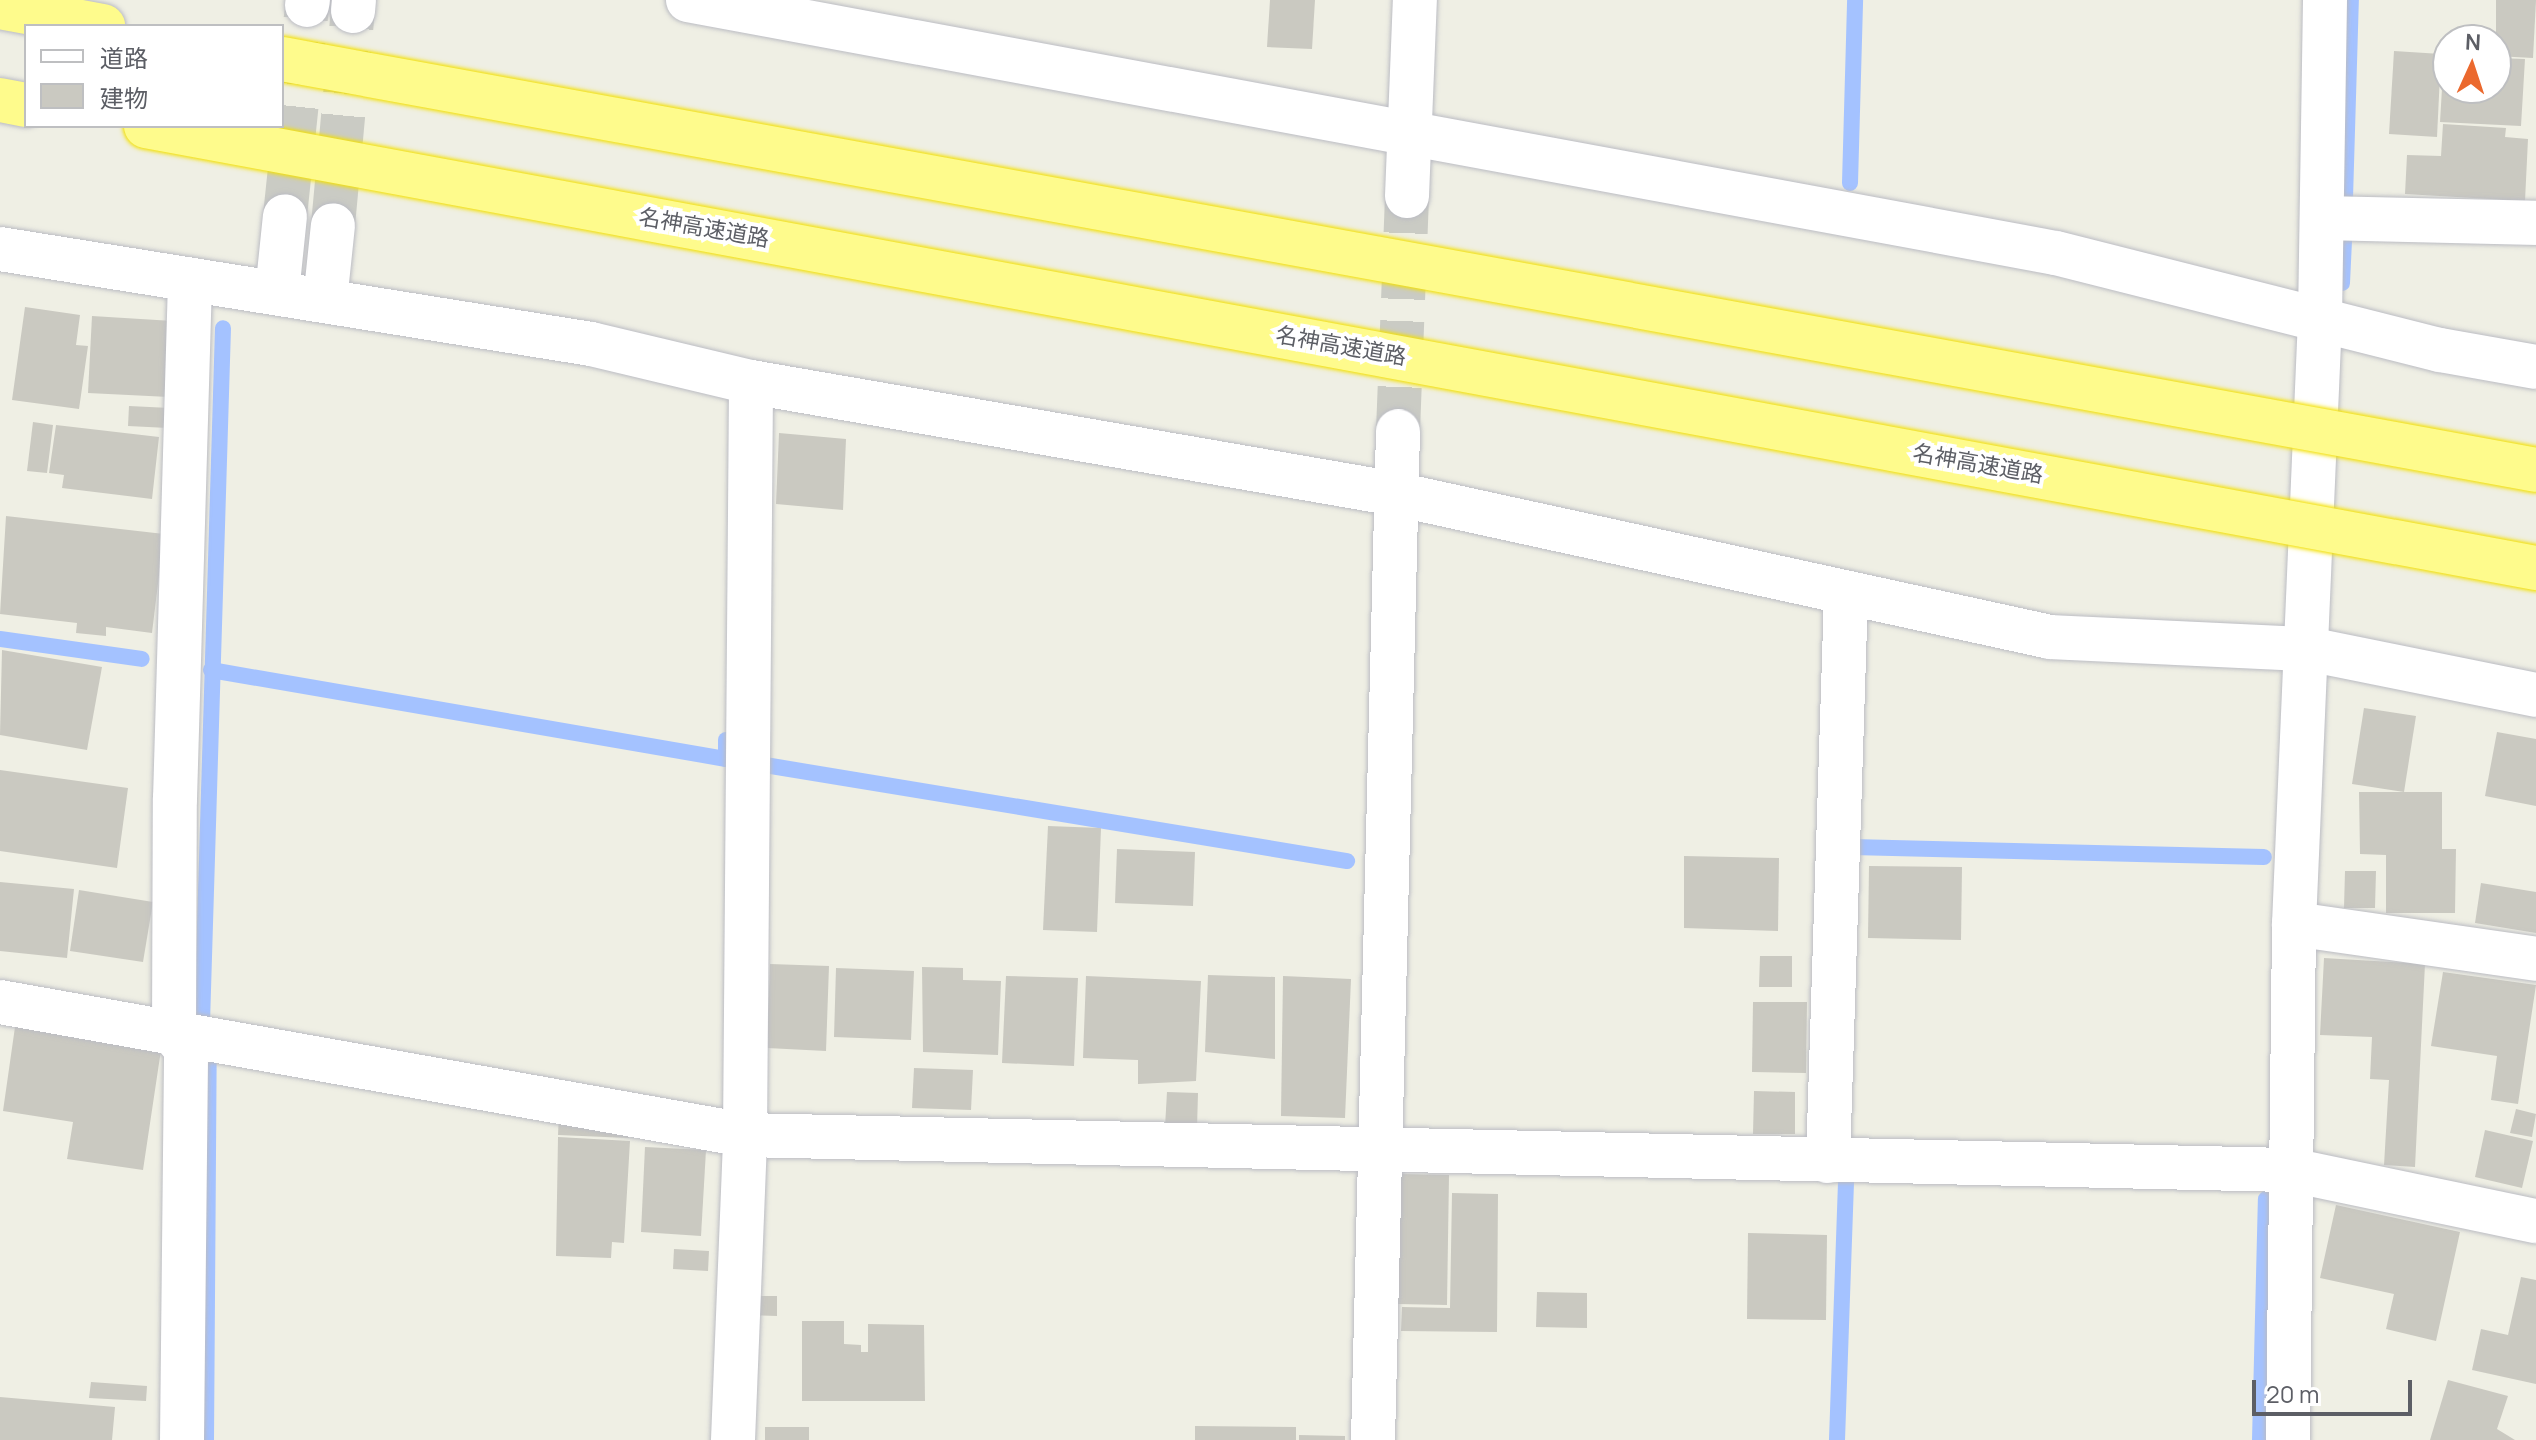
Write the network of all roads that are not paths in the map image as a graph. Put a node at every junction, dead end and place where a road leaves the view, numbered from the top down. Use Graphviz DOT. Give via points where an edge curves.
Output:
graph roads {
  1 [pos="688,0"];
  2 [pos="1415,0"];
  3 [pos="2325,0"];
  4 [pos="0,7"];
  5 [pos="92,24"];
  6 [pos="284,59"];
  7 [pos="0,100"];
  8 [pos="24,105"];
  9 [pos="157,128"];
  10 [pos="1410,136"];
  11 [pos="1407,196"];
  12 [pos="285,216"];
  13 [pos="2322,218"];
  14 [pos="2536,223"];
  15 [pos="333,225"];
  16 [pos="0,249"];
  17 [pos="190,280"];
  18 [pos="277,293"];
  19 [pos="325,301"];
  20 [pos="2320,318"];
  21 [pos="2536,367"];
  22 [pos="751,382"];
  23 [pos="1398,431"];
  24 [pos="2536,470"];
  25 [pos="1396,494"];
  26 [pos="2536,568"];
  27 [pos="1846,593"];
  28 [pos="2308,649"];
  29 [pos="2536,695"];
  30 [pos="2294,924"];
  31 [pos="2536,959"];
  32 [pos="0,1002"];
  33 [pos="174,1034"];
  34 [pos="745,1135"];
  35 [pos="1384,1148"];
  36 [pos="1828,1161"];
  37 [pos="2291,1170"];
  38 [pos="2536,1221"];
  39 [pos="182,1440"];
  40 [pos="733,1440"];
  41 [pos="1373,1440"];
  42 [pos="2288,1440"];
  1 -- 10 [label="street"];
  2 -- 10 [label="street"];
  3 -- 13 [label="street"];
  4 -- 5 [label="highway"];
  6 -- 24 [label="highway, bridge"];
  7 -- 8 [label="highway"];
  9 -- 26 [label="highway, 名神高速道路, bridge"];
  10 -- 11 [label="street"];
  10 -- 20 [label="street" via="2056,253"];
  12 -- 18 [label="street"];
  13 -- 14 [label="street"];
  13 -- 20 [label="street"];
  15 -- 19 [label="street"];
  16 -- 17 [label="street"];
  17 -- 18 [label="street"];
  17 -- 33 [label="street"];
  18 -- 19 [label="street"];
  19 -- 22 [label="street" via="591,344"];
  20 -- 21 [label="street"];
  20 -- 28 [label="street"];
  22 -- 25 [label="street"];
  22 -- 34 [label="street"];
  23 -- 25 [label="street"];
  25 -- 27 [label="street"];
  25 -- 35 [label="street"];
  27 -- 28 [label="street" via="2050,637"];
  27 -- 36 [label="street"];
  28 -- 29 [label="street"];
  28 -- 30 [label="street"];
  30 -- 31 [label="street"];
  30 -- 37 [label="street"];
  32 -- 33 [label="street"];
  33 -- 34 [label="street"];
  33 -- 39 [label="street" via="186,1049"];
  34 -- 35 [label="street"];
  34 -- 40 [label="street"];
  35 -- 36 [label="street"];
  35 -- 41 [label="street"];
  36 -- 37 [label="street"];
  37 -- 38 [label="street"];
  37 -- 42 [label="street"];
}
